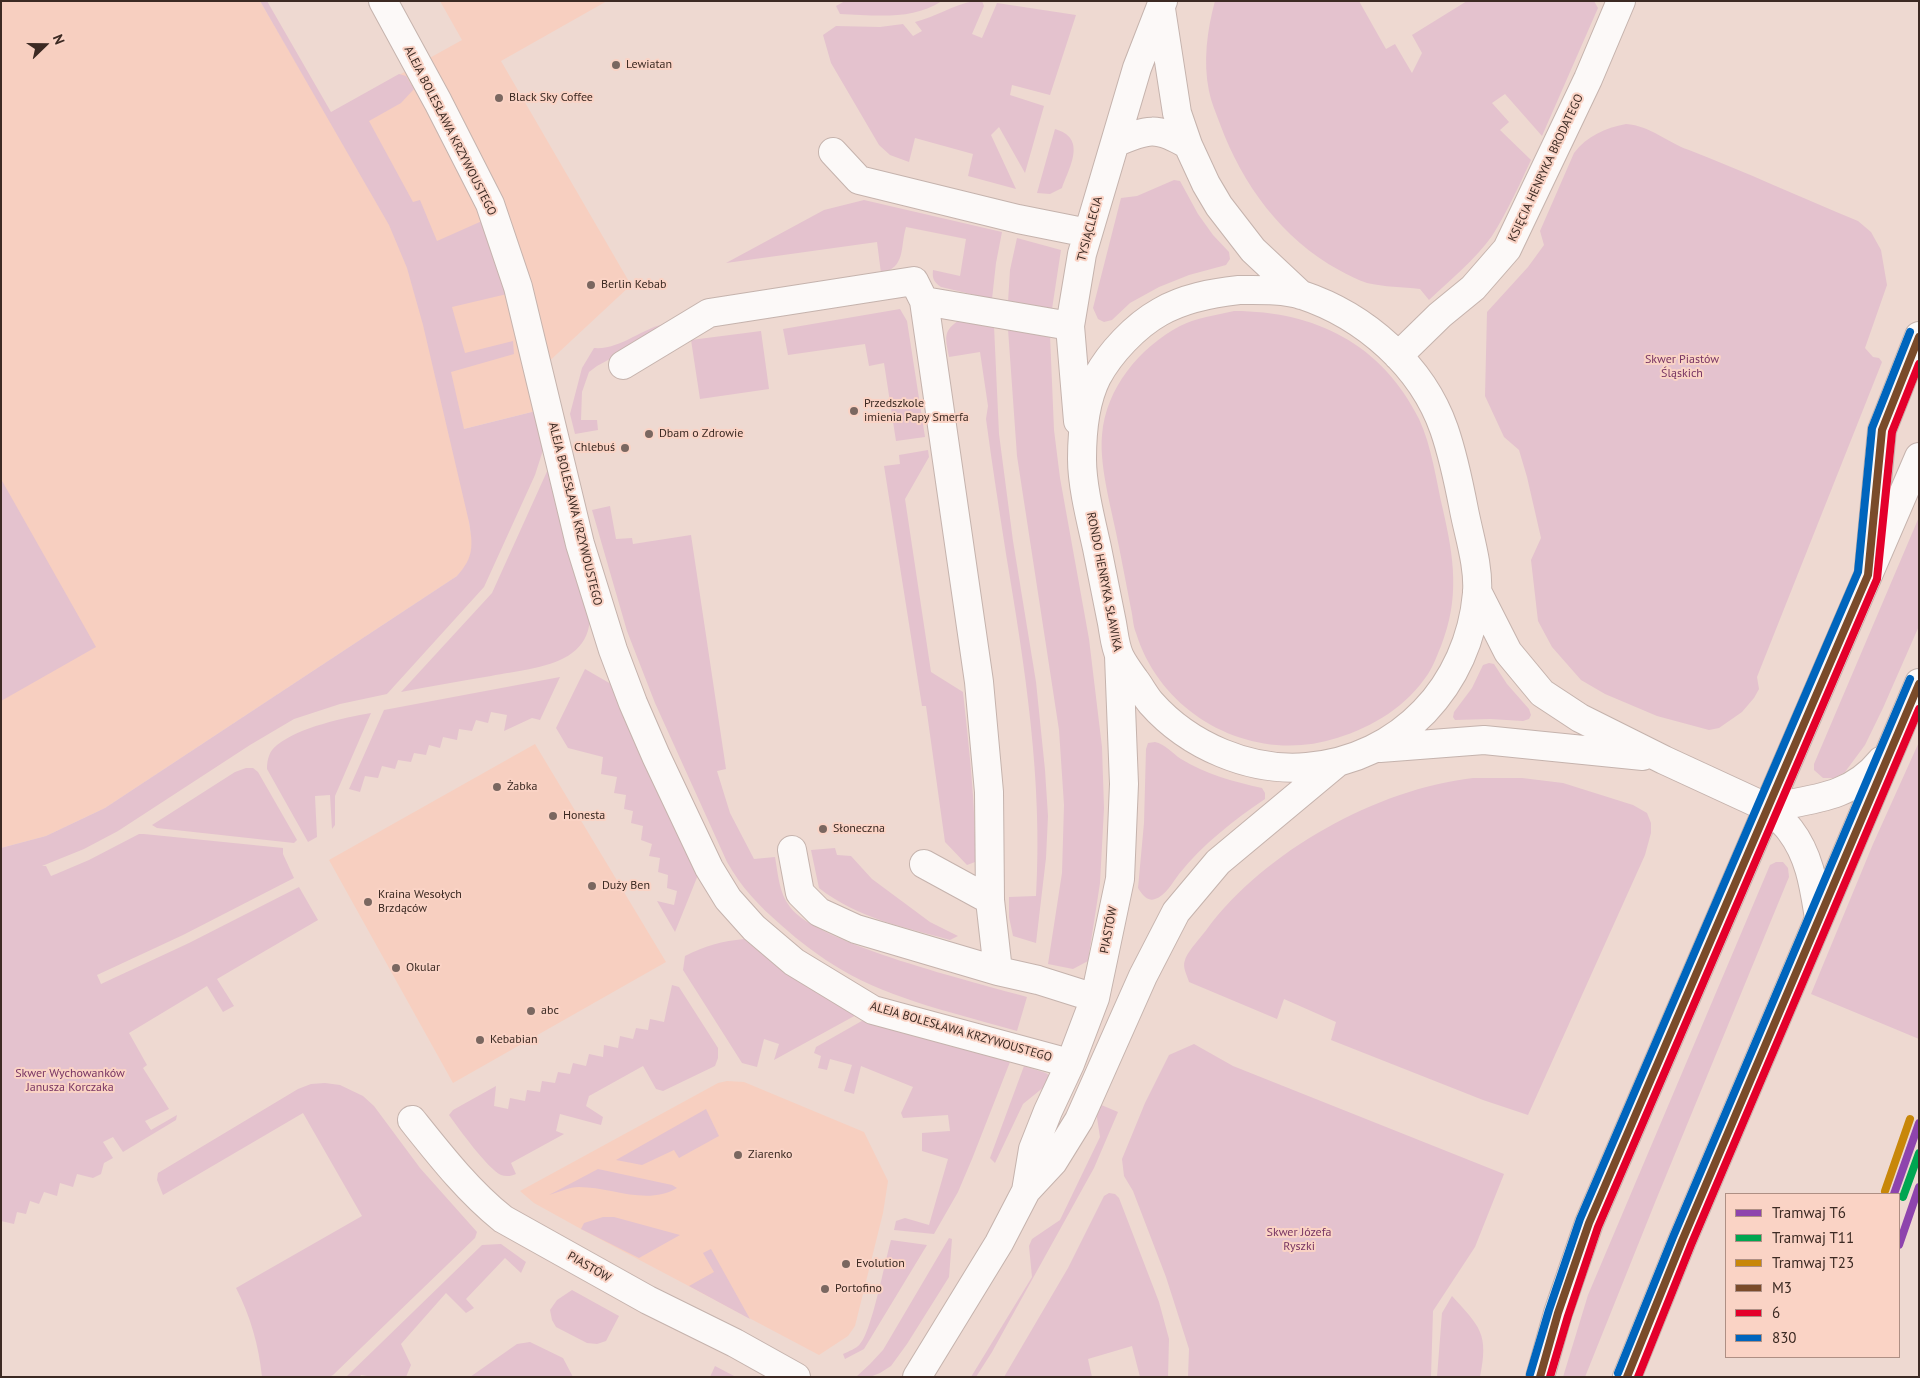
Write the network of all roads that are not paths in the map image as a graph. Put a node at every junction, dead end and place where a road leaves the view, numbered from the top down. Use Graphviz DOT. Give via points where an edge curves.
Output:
graph roads {
  1 [pos="383,1"];
  2 [pos="1621,1"];
  3 [pos="1162,4"];
  4 [pos="1114,144"];
  5 [pos="1188,144"];
  6 [pos="833,152"];
  7 [pos="1088,233"];
  8 [pos="1301,295"];
  9 [pos="924,301"];
  10 [pos="1070,326"];
  11 [pos="1919,336"];
  12 [pos="1398,356"];
  13 [pos="624,365"];
  14 [pos="1919,457"];
  15 [pos="1082,460"];
  16 [pos="1868,575"];
  17 [pos="1477,591"];
  18 [pos="1119,656"];
  19 [pos="1919,683"];
  20 [pos="1891,748"];
  21 [pos="1376,749"];
  22 [pos="1657,757"];
  23 [pos="1338,762"];
  24 [pos="1768,808"];
  25 [pos="792,850"];
  26 [pos="924,864"];
  27 [pos="990,900"];
  28 [pos="1819,918"];
  29 [pos="998,971"];
  30 [pos="1095,998"];
  31 [pos="1058,1060"];
  32 [pos="412,1120"];
  33 [pos="1026,1191"];
  34 [pos="796,1377"];
  35 [pos="917,1377"];
  36 [pos="1540,1377"];
  37 [pos="1627,1377"];
  1 -- 31 [label="street, ALEJA BOLESŁAWA KRZYWOUSTEGO" via="490,204 518,287 580,544 610,641 656,756 709,868 728,900 754,928 794,962 873,1010"];
  2 -- 12 [label="street, KSIĘCIA HENRYKA BRODATEGO" via="1588,79 1507,249 1473,288"];
  3 -- 4 [label="street, TYSIĄCLECIA" via="1137,68"];
  3 -- 5 [label="street, TYSIĄCLECIA" via="1177,113"];
  4 -- 5 [label="street" via="1140,132 1156,131"];
  4 -- 7 [label="street, TYSIĄCLECIA"];
  5 -- 8 [label="street, TYSIĄCLECIA" via="1219,206 1253,250"];
  6 -- 7 [label="street" via="859,180"];
  7 -- 10 [label="street, TYSIĄCLECIA"];
  8 -- 12 [label="street, RONDO HENRYKA SŁAWIKA" via="1352,318"];
  8 -- 15 [label="street, RONDO HENRYKA SŁAWIKA" via="1272,290 1239,290 1210,294 1158,313 1112,356 1096,379 1085,415"];
  9 -- 10 [label="street"];
  9 -- 13 [label="street" via="914,281 709,313"];
  9 -- 27 [label="street" via="979,682 989,792"];
  10 -- 15 [label="street, TYSIĄCLECIA"];
  11 -- 16 [label="street" via="1882,430"];
  12 -- 17 [label="street, RONDO HENRYKA SŁAWIKA" via="1421,384 1444,428 1462,499"];
  14 -- 16 [label="street"];
  15 -- 18 [label="street, RONDO HENRYKA SŁAWIKA"];
  16 -- 24 [label="street"];
  17 -- 21 [label="street, RONDO HENRYKA SŁAWIKA" via="1465,647 1447,684 1406,729"];
  17 -- 22 [label="street" via="1508,652 1542,693 1570,713"];
  18 -- 23 [label="street, RONDO HENRYKA SŁAWIKA" via="1150,702 1176,726 1209,748 1243,760 1283,767"];
  18 -- 30 [label="street, PIASTÓW" via="1124,784 1120,879"];
  19 -- 20 [label="street"];
  20 -- 24 [label="street" via="1870,774 1850,788"];
  20 -- 28 [label="street"];
  21 -- 22 [label="street" via="1484,740"];
  21 -- 23 [label="street, RONDO HENRYKA SŁAWIKA"];
  22 -- 24 [label="street"];
  23 -- 33 [label="street, PIASTÓW" via="1218,862 1176,912 1143,976 1079,1120 1053,1162"];
  24 -- 28 [label="street" via="1801,847 1812,875"];
  24 -- 36 [label="street" via="1589,1223"];
  25 -- 29 [label="street" via="800,893 819,912 856,929"];
  26 -- 27 [label="street"];
  27 -- 29 [label="street"];
  28 -- 37 [label="street"];
  29 -- 30 [label="street"];
  30 -- 33 [label="street, PIASTÓW" via="1034,1149"];
  32 -- 34 [label="street, PIASTÓW" via="448,1165 503,1219"];
  33 -- 35 [label="street, PIASTÓW" via="999,1243"];
}
